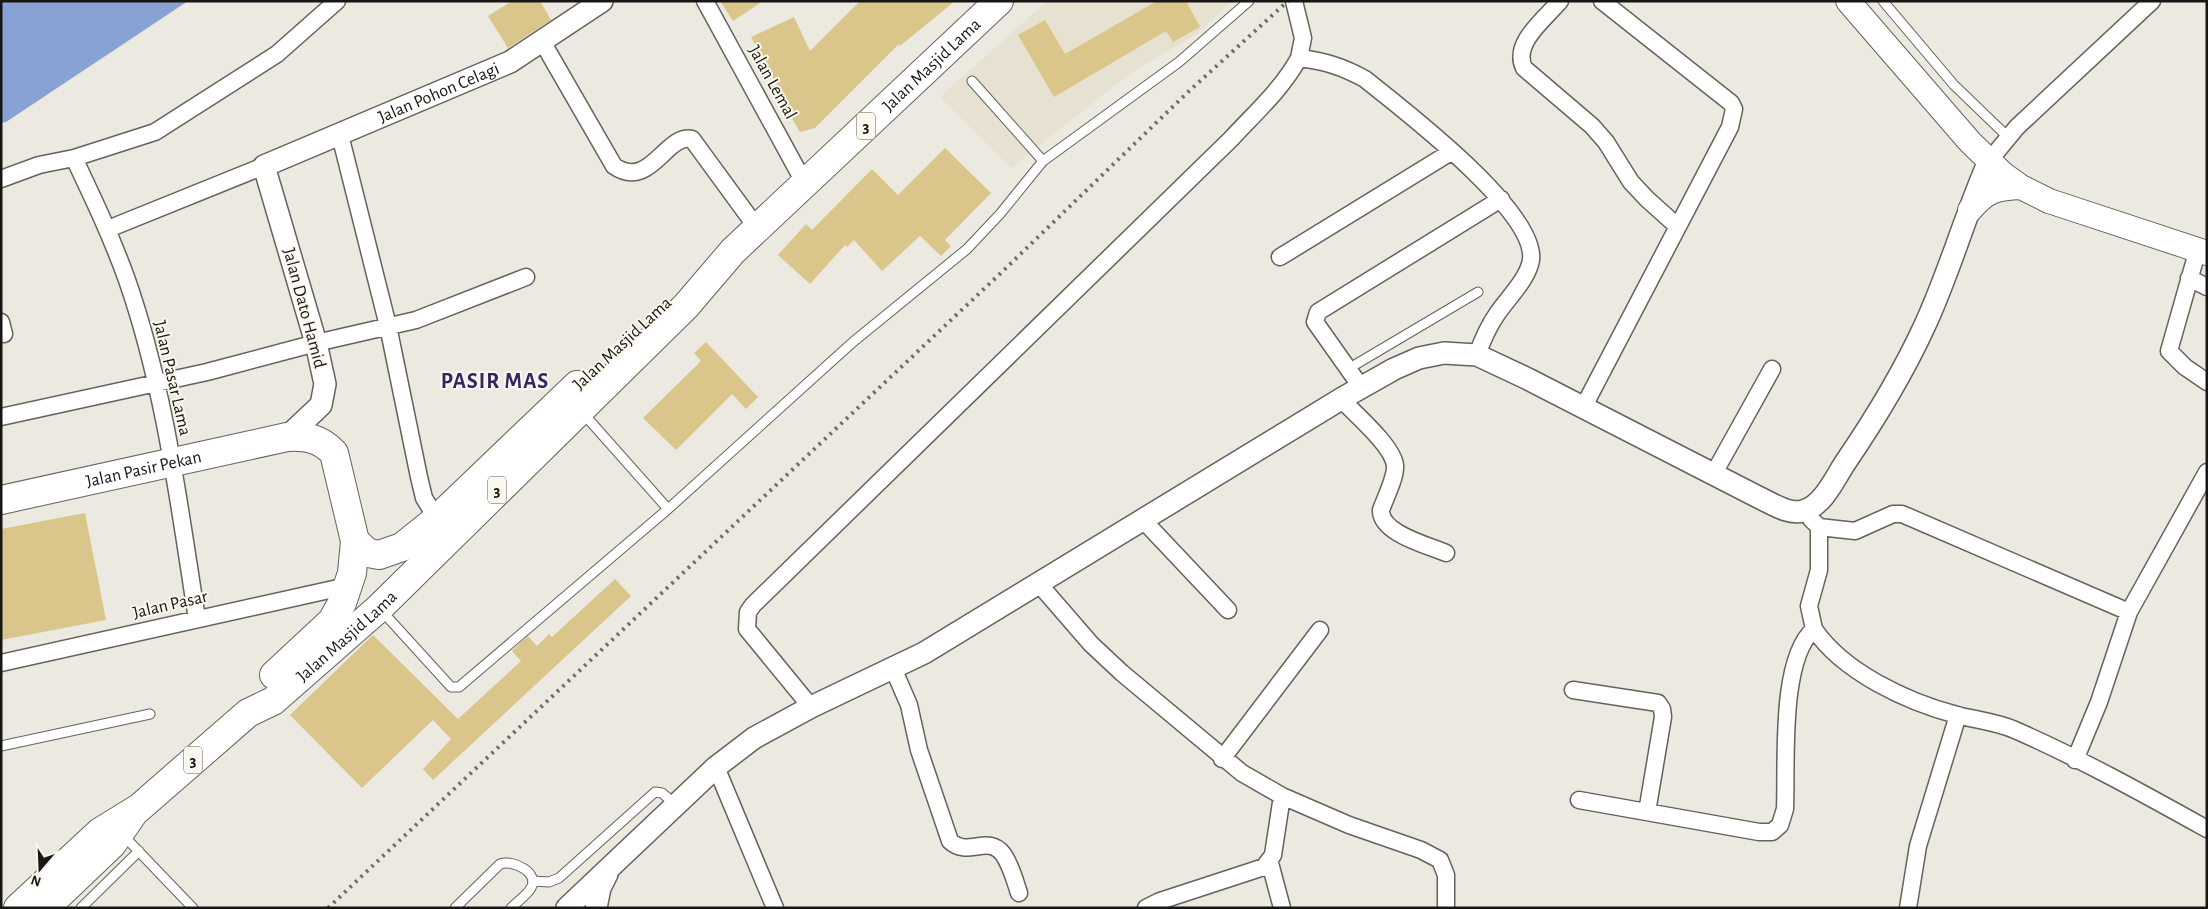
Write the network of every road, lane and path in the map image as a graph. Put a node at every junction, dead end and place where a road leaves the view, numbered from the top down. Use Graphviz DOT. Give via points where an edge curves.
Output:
graph roads {
  1 [pos="337,1"];
  2 [pos="602,1"];
  3 [pos="705,1"];
  4 [pos="999,1"];
  5 [pos="1249,1"];
  6 [pos="1294,1"];
  7 [pos="1560,1"];
  8 [pos="1602,1"];
  9 [pos="1848,1"];
  10 [pos="1883,1"];
  11 [pos="2152,1"];
  12 [pos="543,42"];
  13 [pos="1299,58"];
  14 [pos="972,80"];
  15 [pos="340,135"];
  16 [pos="2008,137"];
  17 [pos="1451,152"];
  18 [pos="74,158"];
  19 [pos="1043,160"];
  20 [pos="1989,161"];
  21 [pos="264,166"];
  22 [pos="1,179"];
  23 [pos="805,184"];
  24 [pos="2021,187"];
  25 [pos="1501,200"];
  26 [pos="1970,210"];
  27 [pos="1677,226"];
  28 [pos="757,228"];
  29 [pos="108,229"];
  30 [pos="2202,251"];
  31 [pos="1280,257"];
  32 [pos="526,277"];
  33 [pos="2188,278"];
  34 [pos="2207,287"];
  35 [pos="1478,292"];
  36 [pos="654,325"];
  37 [pos="388,326"];
  38 [pos="316,343"];
  39 [pos="1477,355"];
  40 [pos="1348,369"];
  41 [pos="1772,369"];
  42 [pos="2207,382"];
  43 [pos="154,383"];
  44 [pos="1361,387"];
  45 [pos="1341,399"];
  46 [pos="1583,408"];
  47 [pos="579,409"];
  48 [pos="1,418"];
  49 [pos="287,437"];
  50 [pos="172,462"];
  51 [pos="2207,472"];
  52 [pos="1713,475"];
  53 [pos="1,500"];
  54 [pos="668,509"];
  55 [pos="1803,511"];
  56 [pos="437,519"];
  57 [pos="1143,520"];
  58 [pos="1819,527"];
  59 [pos="355,541"];
  60 [pos="1446,553"];
  61 [pos="1039,584"];
  62 [pos="347,586"];
  63 [pos="379,608"];
  64 [pos="1228,610"];
  65 [pos="2129,612"];
  66 [pos="197,618"];
  67 [pos="1814,629"];
  68 [pos="1320,630"];
  69 [pos="1,663"];
  70 [pos="893,668"];
  71 [pos="1573,690"];
  72 [pos="811,707"];
  73 [pos="248,712"];
  74 [pos="150,714"];
  75 [pos="1958,715"];
  76 [pos="1,746"];
  77 [pos="1222,759"];
  78 [pos="2075,760"];
  79 [pos="716,766"];
  80 [pos="1282,796"];
  81 [pos="1579,800"];
  82 [pos="676,805"];
  83 [pos="1647,812"];
  84 [pos="2207,829"];
  85 [pos="111,832"];
  86 [pos="139,851"];
  87 [pos="1270,863"];
  88 [pos="610,866"];
  89 [pos="533,881"];
  90 [pos="1020,893"];
  91 [pos="18,908"];
  92 [pos="48,908"];
  93 [pos="80,908"];
  94 [pos="193,908"];
  95 [pos="455,908"];
  96 [pos="511,908"];
  97 [pos="568,908"];
  98 [pos="596,908"];
  99 [pos="775,908"];
  100 [pos="1146,908"];
  101 [pos="1282,908"];
  102 [pos="1446,908"];
  103 [pos="1908,908"];
  1 -- 18 [label="street" via="277,54 155,132"];
  2 -- 12 [label="street, Jalan Pohon Celagi"];
  3 -- 23 [label="street, Jalan Lemal"];
  4 -- 23 [label="highway, Jalan Masjid Lama / 3"];
  5 -- 19 [label="lane" via="1179,62"];
  6 -- 13 [label="street" via="1303,38"];
  7 -- 27 [label="street" via="1523,45 1520,59 1524,68 1592,126 1632,182"];
  8 -- 27 [label="street" via="1731,103 1734,109 1730,127"];
  9 -- 20 [label="main road"];
  10 -- 16 [label="lane" via="1954,85"];
  11 -- 16 [label="street"];
  12 -- 15 [label="street, Jalan Pohon Celagi" via="510,62"];
  12 -- 28 [label="street" via="614,166 632,173 642,170 682,140 692,139"];
  13 -- 17 [label="street" via="1326,61 1365,79"];
  13 -- 72 [label="street" via="1292,72 1231,139 753,605 748,612 747,630"];
  14 -- 19 [label="lane"];
  15 -- 21 [label="street, Jalan Pohon Celagi"];
  15 -- 37 [label="street"];
  16 -- 20 [label="street"];
  17 -- 25 [label="street" via="1482,178"];
  17 -- 31 [label="street"];
  18 -- 22 [label="street" via="39,165"];
  18 -- 29 [label="street, Jalan Pasar Lama"];
  19 -- 54 [label="lane" via="967,249 853,342"];
  20 -- 24 [label="main road"];
  20 -- 26 [label="street"];
  21 -- 29 [label="street"];
  21 -- 38 [label="street, Jalan Dato Hamid"];
  23 -- 28 [label="highway, Jalan Masjid Lama / 3"];
  24 -- 26 [label="main road" via="1993,190"];
  24 -- 30 [label="main road" via="2050,201"];
  25 -- 39 [label="street" via="1518,223 1531,259 1496,316"];
  25 -- 40 [label="street" via="1318,312 1315,322"];
  26 -- 55 [label="street" via="1925,325 1879,411 1818,502"];
  27 -- 46 [label="street"];
  28 -- 36 [label="highway, Jalan Masjid Lama / 3" via="686,306"];
  29 -- 43 [label="street, Jalan Pasar Lama" via="127,281"];
  30 -- 33 [label="street"];
  32 -- 37 [label="street" via="416,320"];
  33 -- 34 [label="street"];
  33 -- 42 [label="street" via="2169,351"];
  35 -- 40 [label="lane"];
  36 -- 47 [label="highway, Jalan Masjid Lama / 3"];
  36 -- 56 [label="highway, Jalan Masjid Lama / 3"];
  37 -- 38 [label="street"];
  37 -- 56 [label="street" via="424,498"];
  38 -- 43 [label="street"];
  38 -- 49 [label="street, Jalan Dato Hamid" via="325,384 324,396 321,405"];
  39 -- 44 [label="street" via="1444,352 1418,358"];
  39 -- 46 [label="street"];
  40 -- 44 [label="street"];
  41 -- 52 [label="street"];
  43 -- 48 [label="street"];
  43 -- 50 [label="street, Jalan Pasar Lama"];
  44 -- 45 [label="street"];
  45 -- 57 [label="street"];
  45 -- 60 [label="street" via="1393,459 1395,467 1381,510 1384,524"];
  46 -- 52 [label="street"];
  47 -- 54 [label="lane"];
  47 -- 63 [label="highway, Jalan Masjid Lama / 3"];
  49 -- 50 [label="highway, Jalan Pasir Pekan / 3"];
  49 -- 59 [label="highway, 3" via="315,439 334,453"];
  50 -- 53 [label="highway, Jalan Pasir Pekan / 3"];
  50 -- 66 [label="street, Jalan Pasar Lama"];
  51 -- 65 [label="street"];
  52 -- 55 [label="street" via="1785,510"];
  54 -- 63 [label="lane" via="455,689"];
  55 -- 58 [label="street"];
  56 -- 59 [label="highway, Jalan Masjid Lama / 3" via="390,553 368,553"];
  57 -- 61 [label="street"];
  57 -- 64 [label="street"];
  58 -- 65 [label="street" via="1855,530 1893,514 1902,514"];
  58 -- 67 [label="street" via="1818,570 1809,606"];
  59 -- 62 [label="highway, Jalan Masjid Lama / 3"];
  61 -- 70 [label="street"];
  61 -- 77 [label="street" via="1091,644"];
  62 -- 66 [label="street, Jalan Pasar"];
  62 -- 73 [label="highway, Jalan Masjid Lama / 3" via="332,621 260,688"];
  63 -- 73 [label="highway, Jalan Masjid Lama / 3" via="273,702"];
  65 -- 78 [label="street"];
  66 -- 69 [label="street, Jalan Pasar"];
  67 -- 75 [label="street" via="1825,646 1869,677 1928,706"];
  67 -- 83 [label="street" via="1806,636 1793,666 1785,809 1780,825 1772,832 1759,832"];
  68 -- 77 [label="street"];
  70 -- 72 [label="street"];
  70 -- 90 [label="street" via="950,840 967,849 984,845 997,848 1007,861"];
  71 -- 83 [label="street" via="1658,702 1662,708"];
  72 -- 79 [label="street" via="754,738"];
  73 -- 85 [label="highway, Jalan Masjid Lama / 3"];
  74 -- 76 [label="lane"];
  75 -- 78 [label="street" via="2013,729"];
  75 -- 103 [label="street" via="1920,838"];
  77 -- 80 [label="street"];
  78 -- 84 [label="street"];
  79 -- 82 [label="street"];
  79 -- 99 [label="street"];
  80 -- 87 [label="street"];
  80 -- 102 [label="street" via="1349,825 1431,854 1444,866"];
  81 -- 83 [label="street"];
  82 -- 88 [label="street"];
  82 -- 89 [label="lane" via="662,793 655,792 559,878 548,882"];
  85 -- 86 [label="lane"];
  85 -- 91 [label="highway, 3"];
  85 -- 92 [label="main road" via="114,845"];
  86 -- 93 [label="lane"];
  86 -- 94 [label="lane"];
  87 -- 100 [label="street" via="1264,868"];
  87 -- 101 [label="street"];
  88 -- 97 [label="street"];
  88 -- 98 [label="street" via="600,888"];
  89 -- 95 [label="lane" via="518,863 505,862"];
  89 -- 96 [label="lane" via="532,887"];
}
